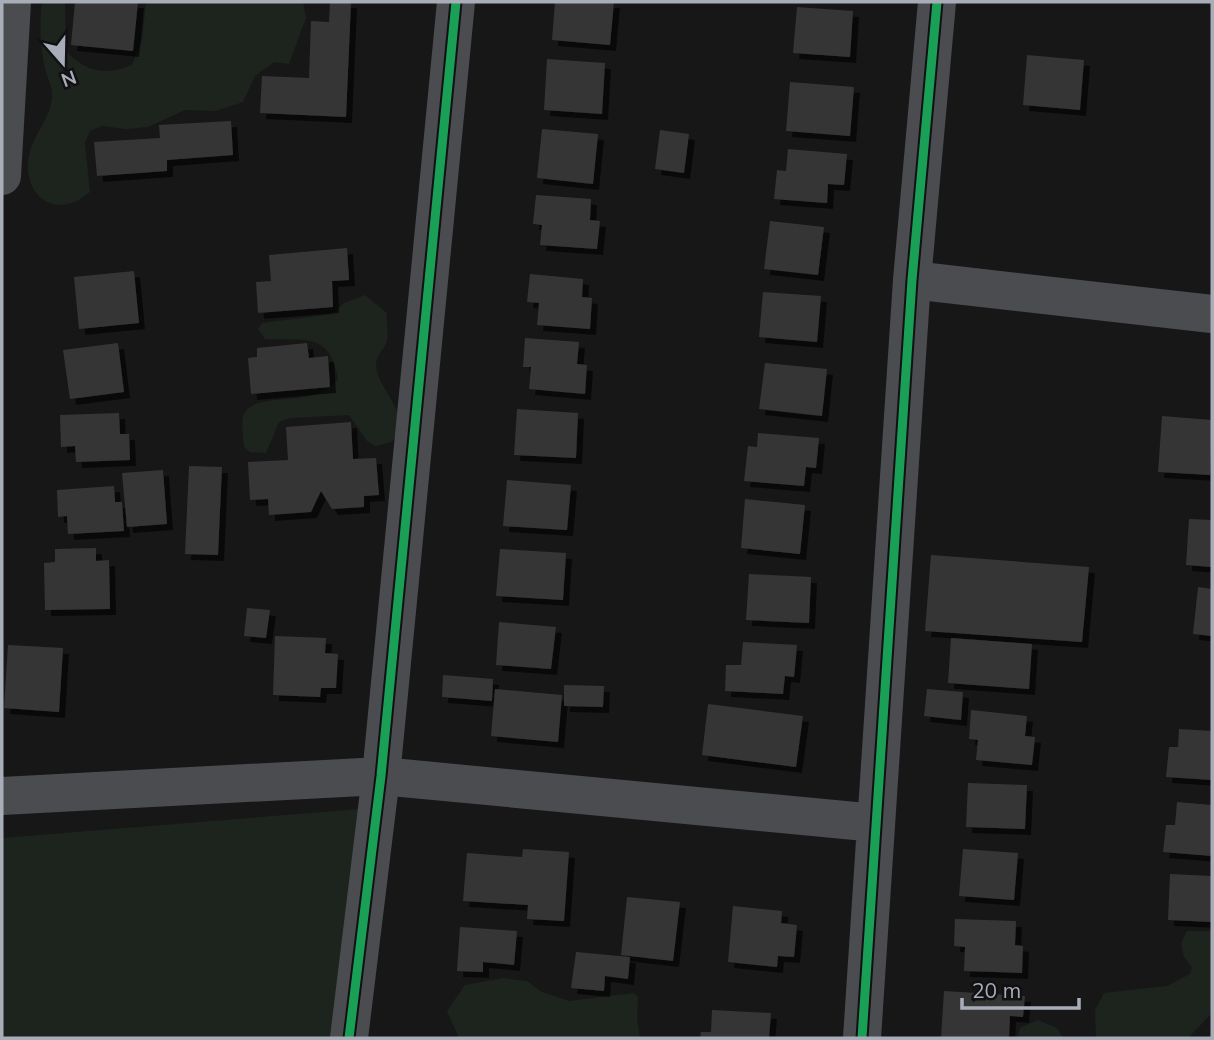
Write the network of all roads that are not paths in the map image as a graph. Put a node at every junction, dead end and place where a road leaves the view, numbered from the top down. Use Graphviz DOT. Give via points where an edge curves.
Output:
graph roads {
  1 [pos="12,2"];
  2 [pos="456,2"];
  3 [pos="937,2"];
  4 [pos="2,176"];
  5 [pos="912,280"];
  6 [pos="1212,314"];
  7 [pos="381,776"];
  8 [pos="2,796"];
  9 [pos="876,823"];
  10 [pos="349,1038"];
  11 [pos="862,1038"];
  1 -- 4 [label="street"];
  2 -- 7 [label="street"];
  3 -- 5 [label="street"];
  5 -- 6 [label="street"];
  5 -- 9 [label="street"];
  7 -- 8 [label="street"];
  7 -- 9 [label="street"];
  7 -- 10 [label="street"];
  9 -- 11 [label="street"];
}
